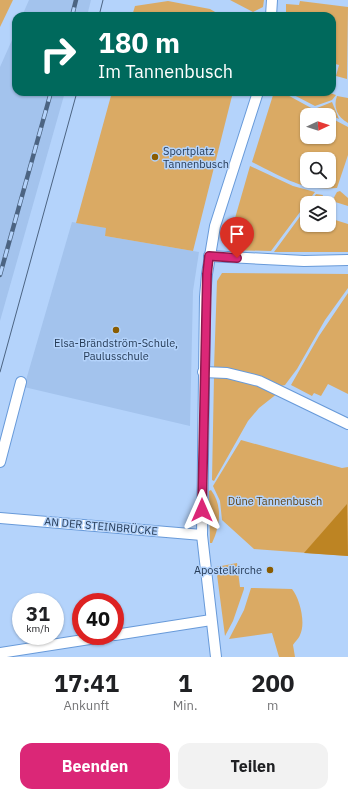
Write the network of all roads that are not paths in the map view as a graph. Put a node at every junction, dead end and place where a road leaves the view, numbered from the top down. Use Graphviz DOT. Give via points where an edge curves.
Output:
graph roads {
  1 [pos="272,0"];
  2 [pos="271,12"];
  3 [pos="257,96"];
  4 [pos="209,256"];
  5 [pos="348,260"];
  6 [pos="203,372"];
  7 [pos="21,382"];
  8 [pos="348,424"];
  9 [pos="0,462"];
  10 [pos="0,518"];
  11 [pos="202,535"];
  12 [pos="211,620"];
  13 [pos="124,634"];
  14 [pos="72,642"];
  15 [pos="0,653"];
  16 [pos="216,657"];
  1 -- 2 [label="street"];
  3 -- 4 [label="street" via="215,226"];
  4 -- 5 [label="street" via="304,261"];
  4 -- 6 [label="street"];
  6 -- 8 [label="street" via="228,373 259,381"];
  6 -- 11 [label="street"];
  7 -- 9 [label="street"];
  10 -- 11 [label="street, AN DER STEINBRÜCKE"];
  11 -- 12 [label="street"];
  12 -- 13 [label="street"];
  12 -- 16 [label="street"];
  14 -- 15 [label="street"];
}
